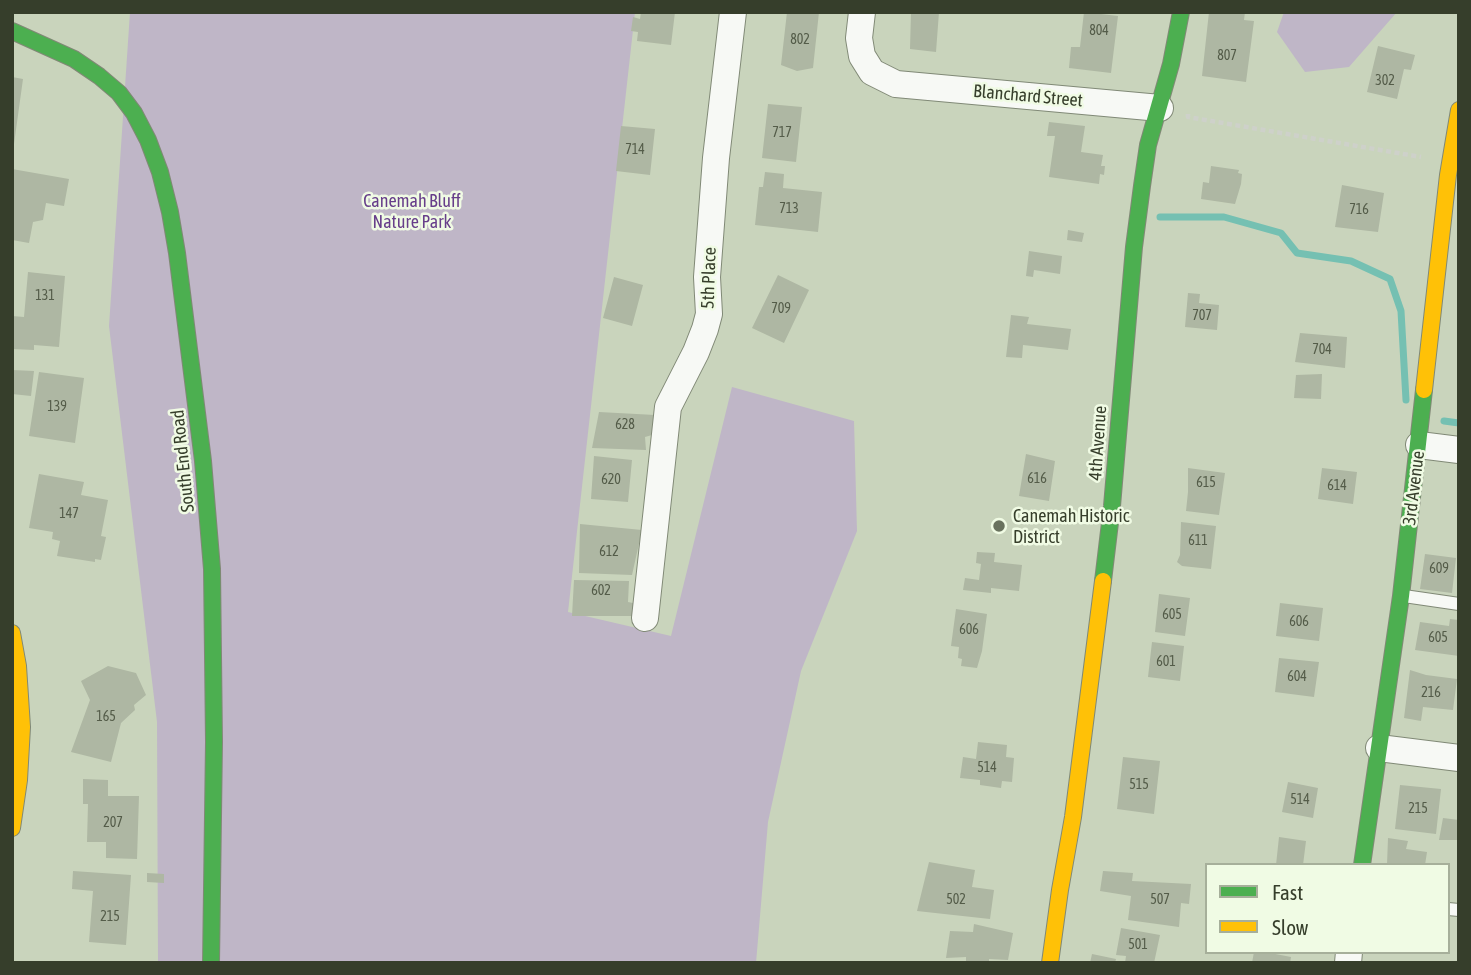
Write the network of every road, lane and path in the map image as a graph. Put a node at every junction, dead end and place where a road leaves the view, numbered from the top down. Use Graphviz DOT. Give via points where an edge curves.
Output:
graph roads {
  1 [pos="733,12"];
  2 [pos="862,12"];
  3 [pos="1181,12"];
  4 [pos="12,31"];
  5 [pos="1189,103"];
  6 [pos="1160,108"];
  7 [pos="1459,110"];
  8 [pos="1450,162"];
  9 [pos="1419,445"];
  10 [pos="1459,450"];
  11 [pos="1401,596"];
  12 [pos="1459,604"];
  13 [pos="645,618"];
  14 [pos="12,633"];
  15 [pos="17,699"];
  16 [pos="1380,748"];
  17 [pos="1459,758"];
  18 [pos="12,828"];
  19 [pos="1362,863"];
  20 [pos="211,963"];
  21 [pos="1050,963"];
  1 -- 13 [label="street, 5th Place" via="716,158 707,277 709,314 668,407"];
  2 -- 6 [label="street, Blanchard Street" via="862,55 872,72 896,84"];
  3 -- 6 [label="street, 4th Avenue"];
  4 -- 20 [label="street, South End Road" via="74,59 118,93 148,140 170,212 203,461 212,569"];
  5 -- 8 [label="path" via="1188,117"];
  6 -- 21 [label="street, 4th Avenue" via="1148,145 1134,247 1111,519"];
  7 -- 8 [label="street, 3rd Avenue"];
  8 -- 9 [label="street, 3rd Avenue"];
  9 -- 10 [label="street"];
  9 -- 11 [label="street, 3rd Avenue"];
  11 -- 12 [label="lane"];
  11 -- 16 [label="street, 3rd Avenue"];
  14 -- 15 [label="street"];
  15 -- 18 [label="street" via="22,751"];
  16 -- 17 [label="street"];
  16 -- 19 [label="street, 3rd Avenue"];
}
